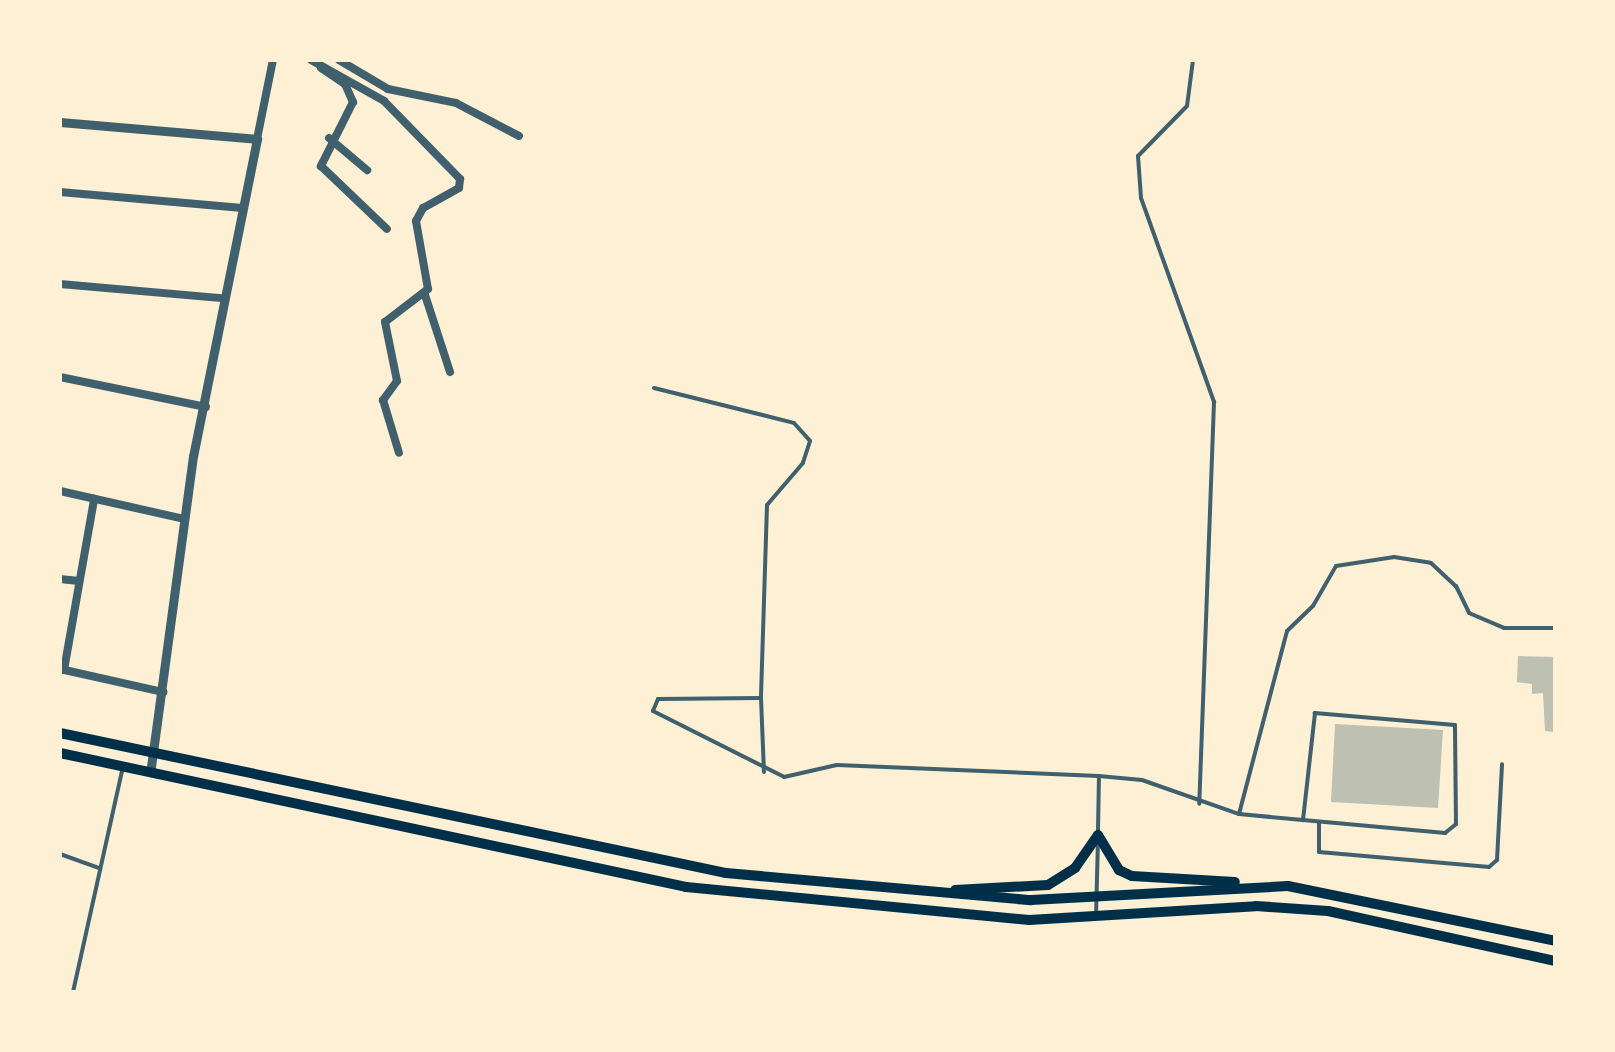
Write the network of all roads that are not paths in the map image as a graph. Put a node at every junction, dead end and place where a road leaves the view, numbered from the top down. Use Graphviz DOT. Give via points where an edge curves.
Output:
graph roads {
  1 [pos="273,60"];
  2 [pos="310,60"];
  3 [pos="338,60"];
  4 [pos="1193,60"];
  5 [pos="60,122"];
  6 [pos="518,136"];
  7 [pos="330,138"];
  8 [pos="257,139"];
  9 [pos="367,170"];
  10 [pos="60,192"];
  11 [pos="242,208"];
  12 [pos="387,229"];
  13 [pos="60,284"];
  14 [pos="425,295"];
  15 [pos="221,298"];
  16 [pos="450,372"];
  17 [pos="60,377"];
  18 [pos="654,388"];
  19 [pos="206,407"];
  20 [pos="399,453"];
  21 [pos="60,491"];
  22 [pos="94,499"];
  23 [pos="184,519"];
  24 [pos="60,579"];
  25 [pos="79,582"];
  26 [pos="1555,628"];
  27 [pos="62,670"];
  28 [pos="163,692"];
  29 [pos="761,698"];
  30 [pos="60,733"];
  31 [pos="154,752"];
  32 [pos="60,753"];
  33 [pos="1502,764"];
  34 [pos="122,766"];
  35 [pos="150,772"];
  36 [pos="764,772"];
  37 [pos="1100,776"];
  38 [pos="1199,804"];
  39 [pos="1239,814"];
  40 [pos="1303,820"];
  41 [pos="1320,822"];
  42 [pos="1098,836"];
  43 [pos="60,854"];
  44 [pos="99,868"];
  45 [pos="1250,884"];
  46 [pos="944,892"];
  47 [pos="1096,894"];
  48 [pos="1096,916"];
  49 [pos="1555,941"];
  50 [pos="1555,962"];
  51 [pos="73,992"];
  1 -- 8 [label="street"];
  2 -- 7 [label="street" via="352,94"];
  2 -- 14 [label="street" via="384,101 460,179 459,188 423,208 416,221"];
  3 -- 6 [label="street" via="388,89 456,102"];
  4 -- 38 [label="lane" via="1187,106 1138,156 1141,198 1214,402"];
  5 -- 8 [label="street"];
  7 -- 9 [label="street"];
  7 -- 12 [label="street" via="321,166"];
  8 -- 11 [label="street"];
  10 -- 11 [label="street"];
  11 -- 15 [label="street"];
  13 -- 15 [label="street"];
  14 -- 16 [label="street"];
  14 -- 20 [label="street" via="386,322 397,382 382,400"];
  15 -- 19 [label="street"];
  17 -- 19 [label="street"];
  18 -- 29 [label="lane" via="794,423 810,441 804,463 767,505"];
  19 -- 23 [label="street"];
  21 -- 22 [label="street"];
  22 -- 23 [label="street"];
  22 -- 25 [label="street"];
  23 -- 28 [label="street"];
  24 -- 25 [label="street"];
  25 -- 27 [label="street"];
  26 -- 39 [label="lane" via="1504,628 1469,613 1456,586 1430,563 1394,557 1336,566 1314,606 1287,632"];
  27 -- 28 [label="street"];
  28 -- 31 [label="street"];
  29 -- 36 [label="lane"];
  29 -- 36 [label="lane" via="658,699 653,712"];
  30 -- 31 [label="main road"];
  31 -- 35 [label="street"];
  31 -- 46 [label="main road" via="661,864"];
  32 -- 34 [label="main road"];
  33 -- 41 [label="lane" via="1497,860 1489,867 1318,852"];
  34 -- 35 [label="main road"];
  34 -- 44 [label="lane"];
  35 -- 48 [label="main road" via="686,887 1030,920"];
  36 -- 37 [label="lane" via="784,776 838,765"];
  37 -- 38 [label="lane" via="1163,786"];
  37 -- 42 [label="lane"];
  38 -- 39 [label="lane"];
  39 -- 40 [label="lane"];
  40 -- 41 [label="lane"];
  40 -- 41 [label="lane" via="1315,713 1455,725 1456,824 1445,833"];
  42 -- 45 [label="main road" via="1119,870 1132,876"];
  42 -- 46 [label="main road" via="1075,868 1048,884"];
  42 -- 47 [label="lane"];
  43 -- 44 [label="lane"];
  44 -- 51 [label="lane"];
  45 -- 47 [label="main road"];
  45 -- 49 [label="main road" via="1344,894"];
  46 -- 47 [label="main road" via="1031,900"];
  47 -- 48 [label="lane"];
  48 -- 50 [label="main road" via="1256,906 1328,910"];
}
